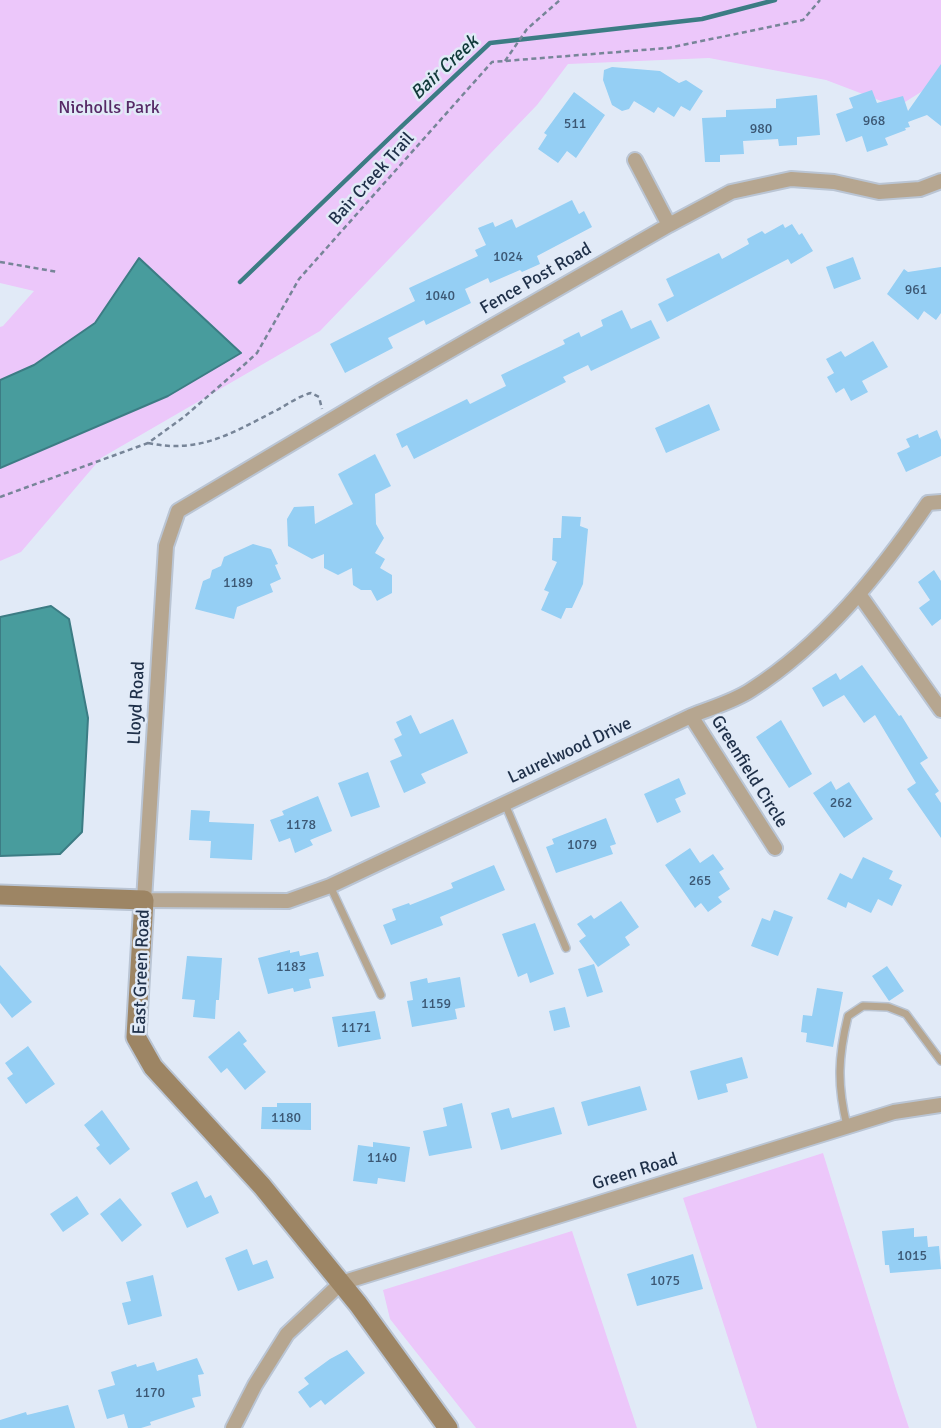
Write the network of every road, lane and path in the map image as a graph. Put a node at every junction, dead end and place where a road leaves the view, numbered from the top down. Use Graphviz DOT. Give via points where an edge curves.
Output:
graph roads {
  1 [pos="560,0"];
  2 [pos="820,0"];
  3 [pos="505,61"];
  4 [pos="635,160"];
  5 [pos="941,181"];
  6 [pos="669,225"];
  7 [pos="0,262"];
  8 [pos="58,272"];
  9 [pos="322,410"];
  10 [pos="148,443"];
  11 [pos="0,497"];
  12 [pos="941,502"];
  13 [pos="178,511"];
  14 [pos="859,594"];
  15 [pos="941,710"];
  16 [pos="691,716"];
  17 [pos="505,803"];
  18 [pos="775,848"];
  19 [pos="330,886"];
  20 [pos="0,895"];
  21 [pos="144,900"];
  22 [pos="566,948"];
  23 [pos="380,995"];
  24 [pos="941,1061"];
  25 [pos="941,1105"];
  26 [pos="847,1126"];
  27 [pos="341,1283"];
  28 [pos="233,1428"];
  29 [pos="448,1428"];
  1 -- 3 [label="path" via="527,29"];
  2 -- 3 [label="path, Bair Creek Trail" via="803,20 668,48"];
  3 -- 10 [label="path, Bair Creek Trail" via="492,62 299,279 257,353 184,418"];
  4 -- 6 [label="street"];
  5 -- 6 [label="street, Fence Post Road" via="920,189 879,192 791,179 731,192"];
  6 -- 13 [label="street, Fence Post Road"];
  7 -- 8 [label="path"];
  9 -- 10 [label="path" via="319,397 311,393 206,443 183,447"];
  10 -- 11 [label="path, Bair Creek Trail"];
  12 -- 14 [label="street, Laurelwood Drive" via="928,503"];
  13 -- 21 [label="street, Lloyd Road" via="166,546"];
  14 -- 15 [label="street"];
  14 -- 16 [label="street, Laurelwood Drive" via="785,666 748,692"];
  16 -- 17 [label="street, Laurelwood Drive"];
  16 -- 18 [label="street, Greenfield Circle"];
  17 -- 19 [label="street, Laurelwood Drive"];
  17 -- 22 [label="lane"];
  19 -- 21 [label="street, Laurelwood Drive" via="288,901"];
  19 -- 23 [label="lane"];
  20 -- 21 [label="street, East Green Road"];
  21 -- 27 [label="street, East Green Road" via="136,1037 153,1067 262,1186"];
  24 -- 26 [label="lane" via="906,1014 888,1007 863,1006 848,1016 838,1080"];
  25 -- 26 [label="street, Green Road"];
  26 -- 27 [label="street, Green Road"];
  27 -- 28 [label="street" via="287,1334"];
  27 -- 29 [label="street, East Green Road"];
}
